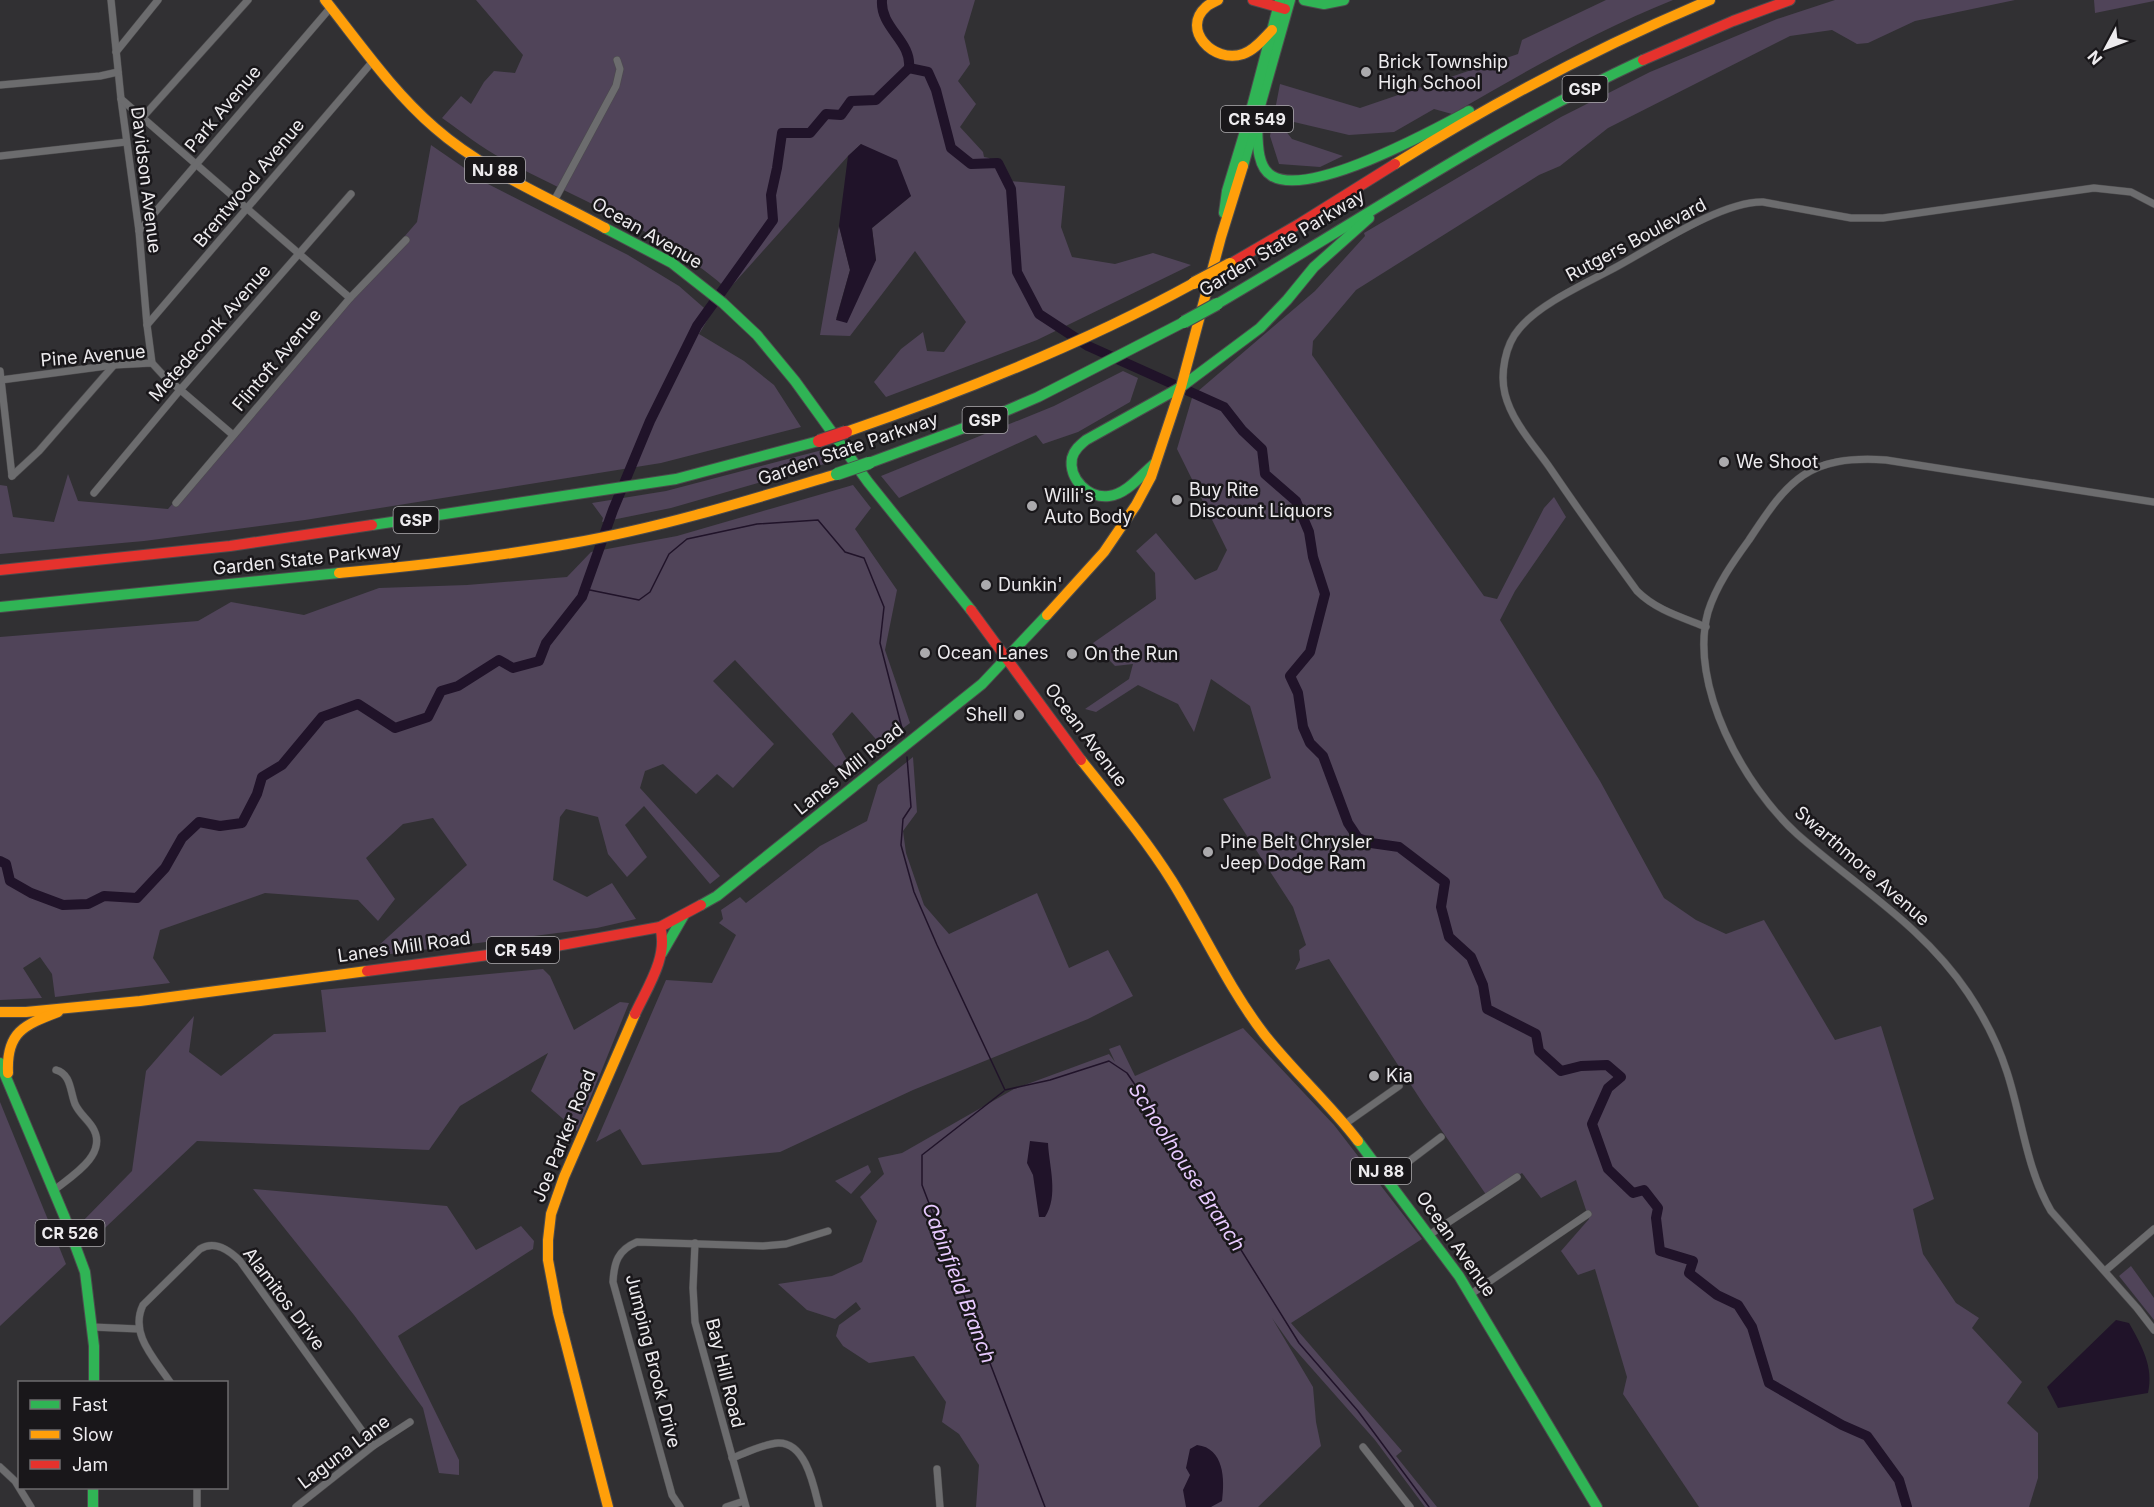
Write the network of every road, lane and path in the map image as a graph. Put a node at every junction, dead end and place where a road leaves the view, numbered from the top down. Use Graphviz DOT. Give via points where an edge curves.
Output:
graph roads {
  1 [pos="111,0"];
  2 [pos="158,0"];
  3 [pos="248,0"];
  4 [pos="1218,0"];
  5 [pos="1253,0"];
  6 [pos="1304,0"];
  7 [pos="1344,0"];
  8 [pos="1710,0"];
  9 [pos="1790,0"];
  10 [pos="328,3"];
  11 [pos="1284,4"];
  12 [pos="1272,30"];
  13 [pos="116,51"];
  14 [pos="617,60"];
  15 [pos="373,61"];
  16 [pos="118,72"];
  17 [pos="0,85"];
  18 [pos="120,99"];
  19 [pos="1503,100"];
  20 [pos="142,118"];
  21 [pos="1257,120"];
  22 [pos="126,142"];
  23 [pos="0,156"];
  24 [pos="195,165"];
  25 [pos="351,194"];
  26 [pos="1390,199"];
  27 [pos="554,201"];
  28 [pos="2154,204"];
  29 [pos="246,209"];
  30 [pos="139,231"];
  31 [pos="1221,237"];
  32 [pos="406,240"];
  33 [pos="299,254"];
  34 [pos="350,298"];
  35 [pos="147,325"];
  36 [pos="152,363"];
  37 [pos="114,365"];
  38 [pos="0,371"];
  39 [pos="1,380"];
  40 [pos="1184,383"];
  41 [pos="180,390"];
  42 [pos="233,435"];
  43 [pos="1154,464"];
  44 [pos="94,493"];
  45 [pos="2154,502"];
  46 [pos="176,503"];
  47 [pos="0,570"];
  48 [pos="0,607"];
  49 [pos="1706,627"];
  50 [pos="1007,659"];
  51 [pos="684,915"];
  52 [pos="660,927"];
  53 [pos="662,953"];
  54 [pos="69,1008"];
  55 [pos="0,1012"];
  56 [pos="0,1064"];
  57 [pos="56,1070"];
  58 [pos="1399,1086"];
  59 [pos="11,1092"];
  60 [pos="1345,1124"];
  61 [pos="1441,1137"];
  62 [pos="1517,1177"];
  63 [pos="1387,1178"];
  64 [pos="53,1191"];
  65 [pos="1588,1214"];
  66 [pos="2154,1229"];
  67 [pos="828,1231"];
  68 [pos="1429,1235"];
  69 [pos="695,1243"];
  70 [pos="2105,1271"];
  71 [pos="1471,1294"];
  72 [pos="92,1327"];
  73 [pos="139,1329"];
  74 [pos="2154,1330"];
  75 [pos="94,1381"];
  76 [pos="169,1381"];
  77 [pos="410,1422"];
  78 [pos="374,1446"];
  79 [pos="1363,1447"];
  80 [pos="732,1458"];
  81 [pos="0,1467"];
  82 [pos="937,1469"];
  83 [pos="18,1487"];
  84 [pos="19,1489"];
  85 [pos="93,1489"];
  86 [pos="197,1489"];
  87 [pos="745,1504"];
  88 [pos="31,1507"];
  89 [pos="93,1507"];
  90 [pos="198,1507"];
  91 [pos="296,1507"];
  92 [pos="608,1507"];
  93 [pos="680,1507"];
  94 [pos="726,1507"];
  95 [pos="819,1507"];
  96 [pos="940,1507"];
  97 [pos="1410,1507"];
  98 [pos="1597,1507"];
  1 -- 13 [label="street, Davidson Avenue"];
  2 -- 13 [label="street"];
  3 -- 20 [label="street"];
  4 -- 12 [label="main road" via="1201,12 1197,23 1202,43 1214,53 1227,57 1242,54"];
  5 -- 11 [label="main road"];
  6 -- 7 [label="main road" via="1333,4"];
  8 -- 19 [label="main road, Garden State Parkway / GSP" via="1612,43"];
  9 -- 26 [label="main road, Garden State Parkway / GSP" via="1624,70 1522,122"];
  10 -- 15 [label="main road, Ocean Avenue / NJ 88"];
  10 -- 24 [label="street, Park Avenue"];
  11 -- 12 [label="main road, CR 549"];
  11 -- 21 [label="main road, CR 549"];
  12 -- 31 [label="main road, CR 549" via="1227,191"];
  13 -- 16 [label="street, Davidson Avenue"];
  14 -- 27 [label="street" via="620,69 616,86"];
  15 -- 27 [label="main road, Ocean Avenue / NJ 88" via="437,130 490,167"];
  15 -- 29 [label="street, Brentwood Avenue"];
  16 -- 17 [label="street"];
  16 -- 18 [label="street, Davidson Avenue"];
  18 -- 20 [label="street"];
  18 -- 22 [label="street, Davidson Avenue"];
  19 -- 21 [label="main road" via="1487,101 1412,142 1326,175 1301,180 1273,177 1264,167"];
  19 -- 47 [label="main road, Garden State Parkway / GSP, bridge" via="1309,220 1194,283 1055,351 946,396 819,441 737,464 602,491 241,544"];
  20 -- 24 [label="street"];
  21 -- 31 [label="main road, CR 549"];
  22 -- 23 [label="street"];
  22 -- 30 [label="street, Davidson Avenue"];
  24 -- 29 [label="street"];
  24 -- 30 [label="street, Park Avenue"];
  25 -- 33 [label="street, Metedeconk Avenue"];
  26 -- 40 [label="main road" via="1314,267 1260,328"];
  26 -- 48 [label="main road, Garden State Parkway / GSP, bridge" via="1185,322 1016,407 837,474 703,514 574,543 433,564"];
  27 -- 50 [label="main road, Ocean Avenue / NJ 88" via="672,264 757,335"];
  28 -- 49 [label="street, Rutgers Boulevard" via="2131,192 2094,188 1883,218 1851,218 1750,201 1710,216 1530,318 1510,344 1504,366 1505,394 1520,426 1637,591 1660,609"];
  29 -- 33 [label="street"];
  29 -- 35 [label="street, Brentwood Avenue"];
  30 -- 35 [label="street, Davidson Avenue"];
  31 -- 40 [label="main road, CR 549"];
  32 -- 34 [label="street, Flintoft Avenue"];
  33 -- 34 [label="street"];
  33 -- 41 [label="street, Metedeconk Avenue"];
  34 -- 42 [label="street, Flintoft Avenue"];
  35 -- 36 [label="street, Davidson Avenue"];
  36 -- 37 [label="street, Pine Avenue"];
  36 -- 41 [label="street, Pine Avenue"];
  37 -- 39 [label="street, Pine Avenue"];
  37 -- 39 [label="street" via="39,452 12,476"];
  38 -- 39 [label="street"];
  40 -- 43 [label="main road, CR 549"];
  40 -- 43 [label="main road" via="1086,440 1077,449 1072,467 1078,484 1099,497 1119,493"];
  41 -- 42 [label="street, Pine Avenue"];
  41 -- 44 [label="street, Metedeconk Avenue"];
  42 -- 46 [label="street, Flintoft Avenue"];
  43 -- 50 [label="main road, CR 549" via="1136,505 1104,552"];
  45 -- 49 [label="street, Swarthmore Avenue" via="1886,460 1838,460 1801,476 1776,499 1727,573 1708,612"];
  49 -- 70 [label="street, Swarthmore Avenue" via="1703,656 1710,695 1752,780 1796,832 1916,931 1959,980 1982,1015 2008,1073 2042,1195 2051,1211"];
  50 -- 51 [label="main road, Lanes Mill Road / CR 549" via="788,841 717,896"];
  50 -- 60 [label="main road, Ocean Avenue / NJ 88" via="1149,847 1264,1034"];
  51 -- 52 [label="main road, Lanes Mill Road / CR 549"];
  51 -- 53 [label="main road"];
  52 -- 53 [label="main road, Joe Parker Road"];
  52 -- 54 [label="main road, Lanes Mill Road / CR 549" via="556,946"];
  53 -- 92 [label="main road, Joe Parker Road" via="564,1177 551,1214 548,1240 558,1313"];
  54 -- 55 [label="main road, Lanes Mill Road / CR 549"];
  54 -- 59 [label="main road" via="15,1035 7,1058"];
  56 -- 59 [label="main road, CR 526"];
  57 -- 64 [label="street" via="63,1071 68,1078 75,1103 97,1141 91,1158"];
  58 -- 60 [label="street"];
  59 -- 64 [label="main road, CR 526"];
  60 -- 63 [label="main road, Ocean Avenue / NJ 88"];
  61 -- 63 [label="street"];
  62 -- 68 [label="street"];
  63 -- 68 [label="main road, Ocean Avenue / NJ 88"];
  64 -- 72 [label="main road, CR 526" via="85,1272"];
  65 -- 71 [label="street"];
  66 -- 70 [label="street"];
  67 -- 69 [label="street, Jumping Brook Drive" via="786,1244"];
  68 -- 71 [label="main road, Ocean Avenue / NJ 88"];
  69 -- 80 [label="street, Bay Hill Road" via="695,1322"];
  69 -- 93 [label="street, Jumping Brook Drive" via="637,1242 626,1246 614,1265 613,1282 672,1495"];
  70 -- 74 [label="street, Swarthmore Avenue"];
  71 -- 98 [label="main road, Ocean Avenue / NJ 88"];
  72 -- 73 [label="street"];
  72 -- 75 [label="main road, CR 526"];
  73 -- 76 [label="street"];
  73 -- 78 [label="street, Alamitos Drive" via="143,1305 191,1256 206,1245 223,1248 240,1261"];
  77 -- 78 [label="street, Laguna Lane"];
  78 -- 91 [label="street, Laguna Lane"];
  79 -- 97 [label="street"];
  80 -- 87 [label="street, Bay Hill Road"];
  80 -- 95 [label="street" via="780,1443 790,1447 807,1465"];
  81 -- 83 [label="street"];
  82 -- 96 [label="street"];
  84 -- 88 [label="street"];
  85 -- 89 [label="main road"];
  86 -- 90 [label="street"];
  87 -- 94 [label="street"];
}
